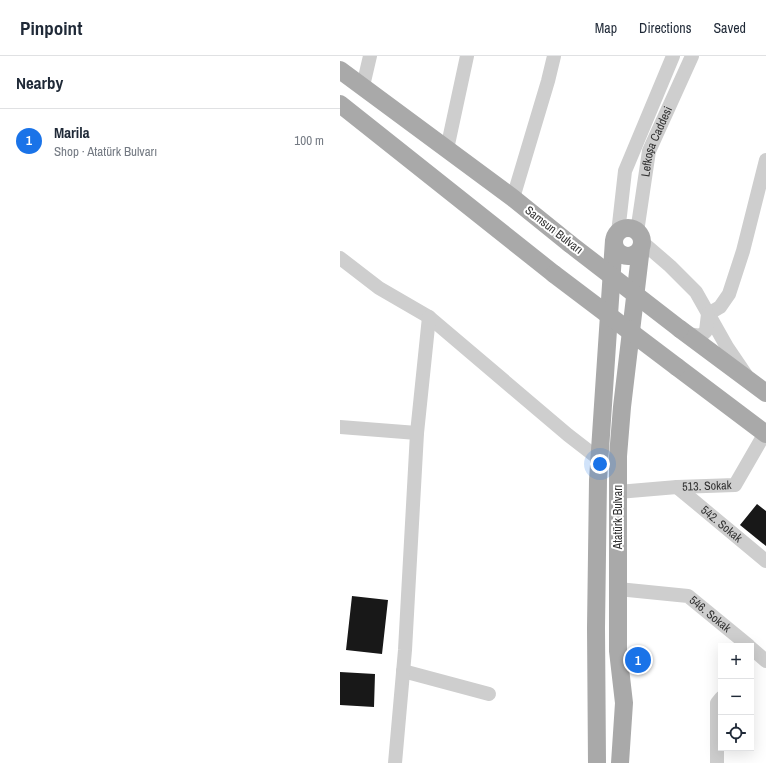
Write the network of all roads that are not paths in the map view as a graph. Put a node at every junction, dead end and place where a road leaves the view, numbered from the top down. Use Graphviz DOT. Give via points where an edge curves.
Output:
graph roads {
  1 [pos="370,56"];
  2 [pos="467,56"];
  3 [pos="554,56"];
  4 [pos="673,56"];
  5 [pos="692,56"];
  6 [pos="340,70"];
  7 [pos="363,86"];
  8 [pos="340,104"];
  9 [pos="447,148"];
  10 [pos="766,160"];
  11 [pos="513,198"];
  12 [pos="616,236"];
  13 [pos="640,240"];
  14 [pos="340,258"];
  15 [pos="708,314"];
  16 [pos="429,317"];
  17 [pos="683,331"];
  18 [pos="750,380"];
  19 [pos="766,393"];
  20 [pos="340,427"];
  21 [pos="417,433"];
  22 [pos="765,433"];
  23 [pos="599,459"];
  24 [pos="676,487"];
  25 [pos="618,492"];
  26 [pos="766,561"];
  27 [pos="618,589"];
  28 [pos="755,654"];
  29 [pos="403,671"];
  30 [pos="490,694"];
  31 [pos="718,702"];
  32 [pos="395,763"];
  33 [pos="597,763"];
  34 [pos="620,763"];
  35 [pos="717,763"];
  1 -- 7 [label="street"];
  2 -- 9 [label="street"];
  3 -- 11 [label="street"];
  4 -- 12 [label="street" via="625,171"];
  5 -- 13 [label="street, Lefkoşa Caddesi" via="649,151"];
  6 -- 7 [label="main road, Samsun Bulvarı"];
  7 -- 9 [label="main road, Samsun Bulvarı"];
  8 -- 22 [label="main road, bridge" via="554,274"];
  9 -- 11 [label="main road, Samsun Bulvarı"];
  10 -- 15 [label="street" via="743,251 729,294 720,307"];
  11 -- 17 [label="main road, Samsun Bulvarı, bridge"];
  12 -- 13 [label="main road" via="626,228"];
  12 -- 13 [label="main road" via="616,249 622,255 635,254"];
  12 -- 23 [label="main road"];
  13 -- 15 [label="street" via="696,292"];
  13 -- 25 [label="main road, Atatürk Bulvarı" via="622,407"];
  14 -- 16 [label="street" via="379,288"];
  15 -- 17 [label="street" via="706,331 701,336"];
  15 -- 18 [label="street"];
  16 -- 21 [label="street"];
  16 -- 23 [label="street"];
  17 -- 18 [label="main road, Samsun Bulvarı"];
  18 -- 19 [label="main road, Samsun Bulvarı"];
  20 -- 21 [label="street"];
  21 -- 29 [label="street"];
  22 -- 24 [label="street, 513. Sokak" via="735,485"];
  23 -- 33 [label="main road"];
  24 -- 25 [label="street, 513. Sokak"];
  24 -- 26 [label="street, 542. Sokak"];
  25 -- 27 [label="main road, Atatürk Bulvarı"];
  27 -- 28 [label="street, 546. Sokak" via="688,596"];
  27 -- 34 [label="main road, Atatürk Bulvarı" via="618,651 624,703"];
  29 -- 30 [label="street"];
  29 -- 32 [label="street"];
  31 -- 35 [label="street"];
}
